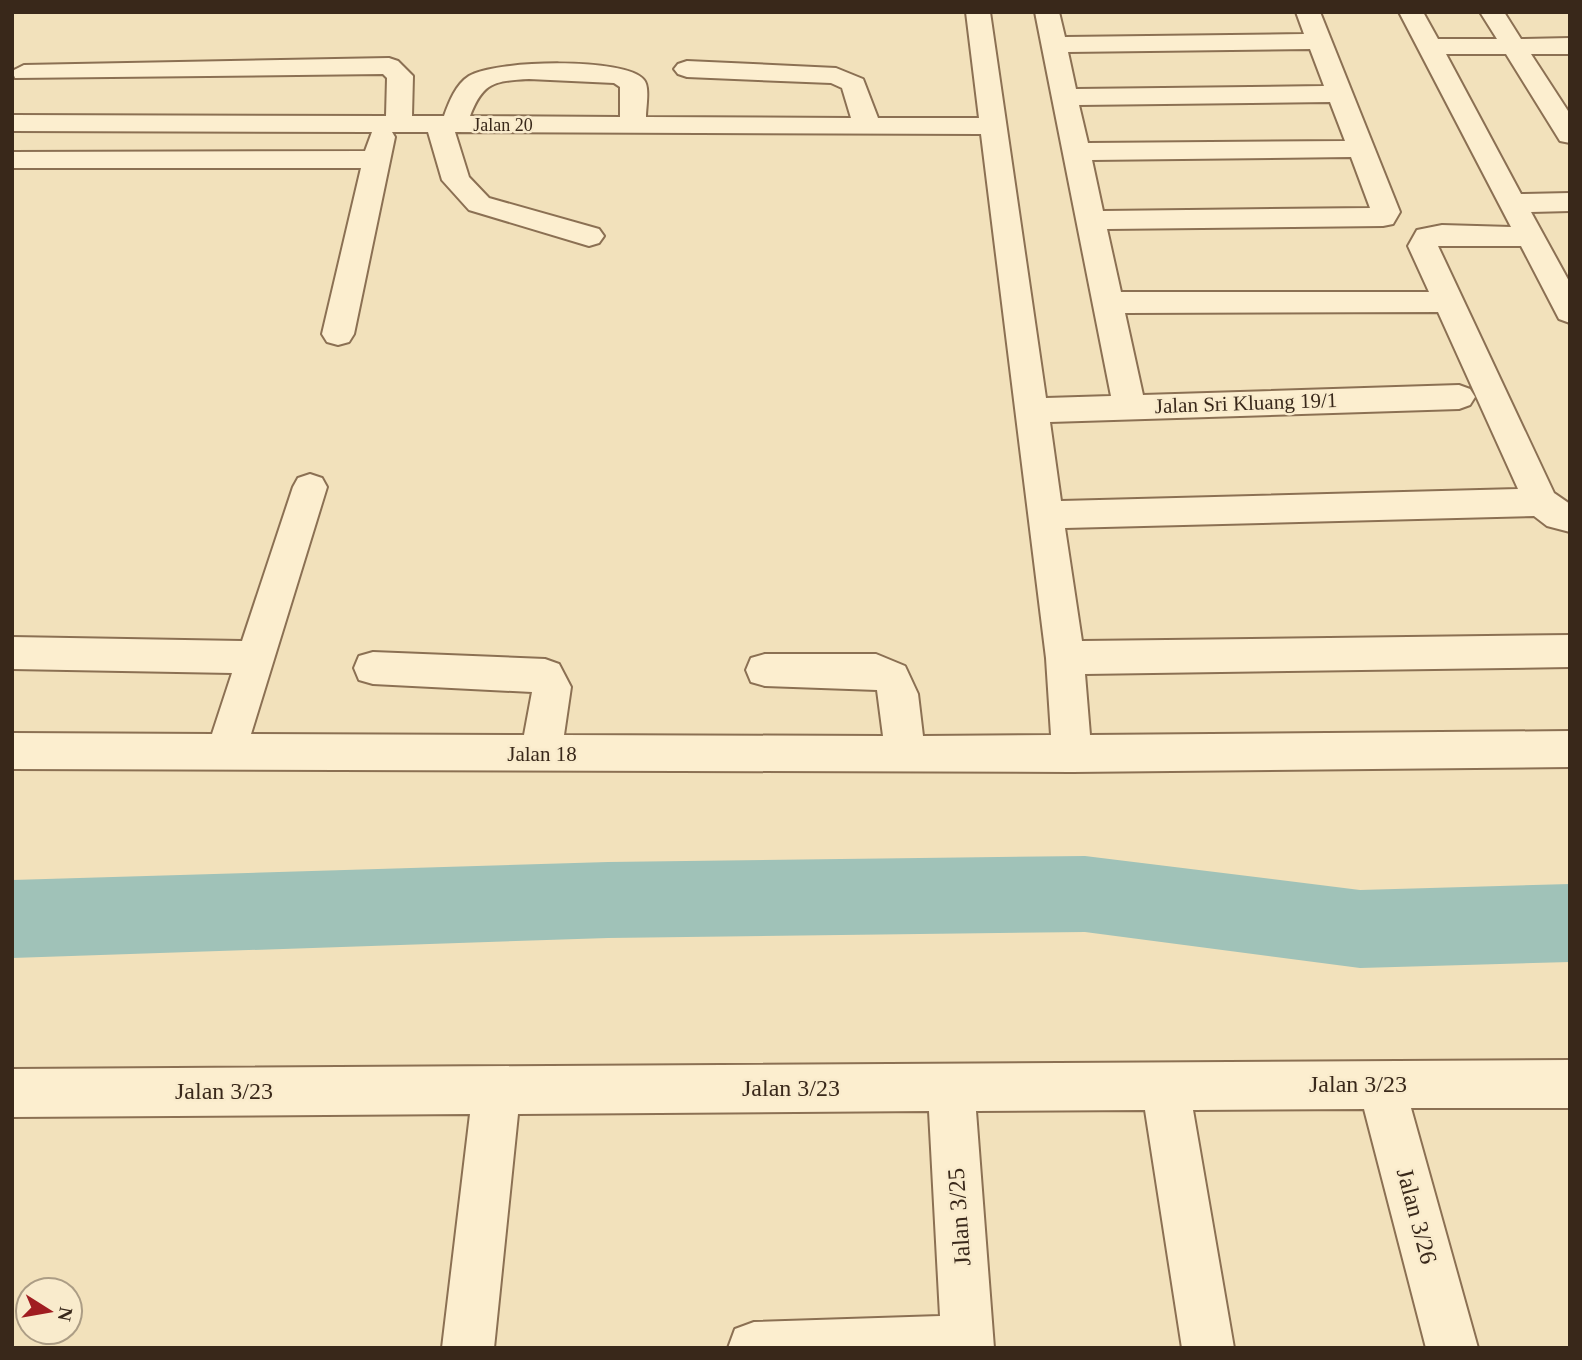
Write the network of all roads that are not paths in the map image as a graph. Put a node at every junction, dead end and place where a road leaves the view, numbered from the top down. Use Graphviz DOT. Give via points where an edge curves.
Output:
graph roads {
  1 [pos="978,12"];
  2 [pos="1047,12"];
  3 [pos="1308,12"];
  4 [pos="1411,12"];
  5 [pos="1492,12"];
  6 [pos="1319,41"];
  7 [pos="1054,45"];
  8 [pos="1514,46"];
  9 [pos="1570,46"];
  10 [pos="1429,47"];
  11 [pos="687,69"];
  12 [pos="23,73"];
  13 [pos="1339,94"];
  14 [pos="1063,97"];
  15 [pos="12,123"];
  16 [pos="392,124"];
  17 [pos="446,124"];
  18 [pos="633,125"];
  19 [pos="867,125"];
  20 [pos="995,126"];
  21 [pos="1570,135"];
  22 [pos="1361,149"];
  23 [pos="1075,152"];
  24 [pos="377,159"];
  25 [pos="12,160"];
  26 [pos="1570,202"];
  27 [pos="1512,203"];
  28 [pos="1090,220"];
  29 [pos="589,236"];
  30 [pos="1530,237"];
  31 [pos="1449,302"];
  32 [pos="1107,303"];
  33 [pos="1570,313"];
  34 [pos="338,334"];
  35 [pos="1459,397"];
  36 [pos="1129,407"];
  37 [pos="1033,410"];
  38 [pos="310,487"];
  39 [pos="1555,510"];
  40 [pos="1046,515"];
  41 [pos="1570,651"];
  42 [pos="12,653"];
  43 [pos="256,657"];
  44 [pos="1065,658"];
  45 [pos="373,668"];
  46 [pos="765,670"];
  47 [pos="1570,749"];
  48 [pos="12,751"];
  49 [pos="226,751"];
  50 [pos="541,754"];
  51 [pos="905,754"];
  52 [pos="1072,754"];
  53 [pos="1381,1084"];
  54 [pos="1570,1084"];
  55 [pos="1165,1085"];
  56 [pos="951,1087"];
  57 [pos="497,1089"];
  58 [pos="12,1093"];
  59 [pos="968,1344"];
  60 [pos="468,1348"];
  61 [pos="754,1348"];
  62 [pos="1208,1348"];
  63 [pos="1452,1348"];
  1 -- 20 [label="street"];
  2 -- 7 [label="street"];
  3 -- 6 [label="street"];
  4 -- 10 [label="street"];
  5 -- 8 [label="street"];
  6 -- 7 [label="street"];
  6 -- 13 [label="street"];
  7 -- 14 [label="street"];
  8 -- 9 [label="street"];
  8 -- 10 [label="street"];
  8 -- 21 [label="street"];
  10 -- 27 [label="street"];
  11 -- 19 [label="street" via="836,76 854,84"];
  12 -- 16 [label="street" via="389,66 400,76"];
  13 -- 14 [label="street"];
  13 -- 22 [label="street"];
  14 -- 23 [label="street"];
  15 -- 16 [label="street, Jalan 20"];
  16 -- 17 [label="street, Jalan 20"];
  16 -- 24 [label="street"];
  17 -- 18 [label="street, Jalan 20"];
  17 -- 18 [label="street" via="480,79 530,74 609,75 633,83"];
  17 -- 29 [label="street" via="456,180 479,204"];
  18 -- 19 [label="street, Jalan 20"];
  19 -- 20 [label="street, Jalan 20"];
  20 -- 37 [label="street"];
  22 -- 23 [label="street"];
  22 -- 28 [label="street" via="1386,212 1383,216"];
  23 -- 28 [label="street"];
  24 -- 25 [label="street"];
  24 -- 34 [label="street"];
  26 -- 27 [label="street"];
  27 -- 30 [label="street"];
  28 -- 32 [label="street"];
  30 -- 31 [label="street" via="1427,237 1423,246"];
  30 -- 33 [label="street"];
  31 -- 32 [label="street"];
  31 -- 39 [label="street"];
  32 -- 36 [label="street"];
  35 -- 36 [label="street, Jalan Sri Kluang 19/1"];
  36 -- 37 [label="street, Jalan Sri Kluang 19/1"];
  37 -- 40 [label="street"];
  38 -- 43 [label="street"];
  39 -- 40 [label="street"];
  40 -- 44 [label="street"];
  41 -- 44 [label="street"];
  42 -- 43 [label="street"];
  43 -- 49 [label="street"];
  44 -- 52 [label="street"];
  45 -- 50 [label="street" via="545,676 552,687"];
  46 -- 51 [label="street" via="876,671 891,678 899,694"];
  47 -- 52 [label="street, Jalan 18"];
  48 -- 49 [label="street, Jalan 18"];
  49 -- 50 [label="street, Jalan 18"];
  50 -- 51 [label="street, Jalan 18"];
  51 -- 52 [label="street, Jalan 18"];
  53 -- 54 [label="street, Jalan 3/23"];
  53 -- 55 [label="street, Jalan 3/23"];
  53 -- 63 [label="street, Jalan 3/26"];
  55 -- 56 [label="street, Jalan 3/23"];
  55 -- 62 [label="street"];
  56 -- 57 [label="street, Jalan 3/23"];
  56 -- 59 [label="street, Jalan 3/25"];
  57 -- 58 [label="street, Jalan 3/23"];
  57 -- 60 [label="street"];
  59 -- 61 [label="street"];
}
